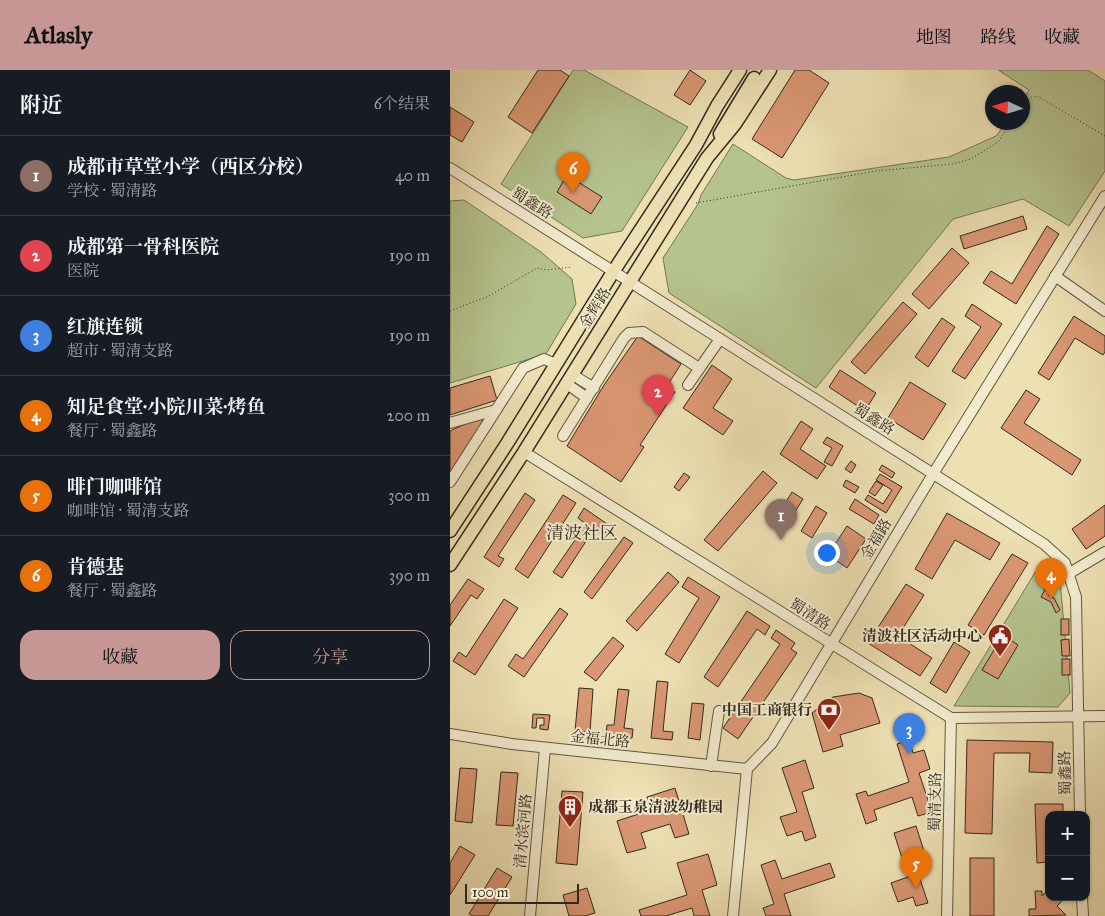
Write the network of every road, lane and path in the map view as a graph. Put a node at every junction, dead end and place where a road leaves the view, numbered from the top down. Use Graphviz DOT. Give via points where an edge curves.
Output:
graph roads {
  1 [pos="740,70"];
  2 [pos="750,70"];
  3 [pos="760,70"];
  4 [pos="770,70"];
  5 [pos="1030,98"];
  6 [pos="726,116"];
  7 [pos="1006,130"];
  8 [pos="1105,136"];
  9 [pos="696,145"];
  10 [pos="707,158"];
  11 [pos="450,168"];
  12 [pos="1105,196"];
  13 [pos="696,203"];
  14 [pos="571,267"];
  15 [pos="613,272"];
  16 [pos="1055,276"];
  17 [pos="630,283"];
  18 [pos="450,311"];
  19 [pos="1105,311"];
  20 [pos="720,339"];
  21 [pos="556,364"];
  22 [pos="699,368"];
  23 [pos="570,379"];
  24 [pos="688,385"];
  25 [pos="594,388"];
  26 [pos="587,398"];
  27 [pos="496,410"];
  28 [pos="450,424"];
  29 [pos="563,436"];
  30 [pos="524,452"];
  31 [pos="933,474"];
  32 [pos="450,482"];
  33 [pos="450,531"];
  34 [pos="1105,552"];
  35 [pos="450,565"];
  36 [pos="1068,574"];
  37 [pos="831,644"];
  38 [pos="719,711"];
  39 [pos="1078,716"];
  40 [pos="1105,716"];
  41 [pos="951,718"];
  42 [pos="450,734"];
  43 [pos="545,748"];
  44 [pos="711,766"];
  45 [pos="747,769"];
  46 [pos="1080,811"];
  47 [pos="1082,901"];
  48 [pos="530,916"];
  49 [pos="733,916"];
  50 [pos="947,916"];
  51 [pos="1083,916"];
  1 -- 9 [label="main road, 金辉路"];
  2 -- 6 [label="main road"];
  3 -- 6 [label="main road"];
  4 -- 10 [label="main road, 金辉路" via="735,124"];
  5 -- 8 [label="path" via="1037,96"];
  6 -- 9 [label="main road"];
  6 -- 10 [label="main road"];
  7 -- 13 [label="path" via="998,142 971,159 952,164 876,171"];
  9 -- 15 [label="main road, 金辉路"];
  10 -- 17 [label="main road, 金辉路"];
  11 -- 15 [label="street, 蜀鑫路"];
  12 -- 16 [label="street, 金福路"];
  14 -- 18 [label="path" via="537,268 489,296"];
  15 -- 17 [label="street, 蜀鑫路"];
  15 -- 21 [label="main road, 金辉路"];
  16 -- 19 [label="street"];
  16 -- 31 [label="street, 金福路"];
  17 -- 20 [label="street, 蜀鑫路"];
  17 -- 23 [label="main road, 金辉路"];
  20 -- 22 [label="street"];
  20 -- 31 [label="street, 蜀鑫路"];
  21 -- 23 [label="main road"];
  21 -- 27 [label="street" via="544,358 523,368"];
  21 -- 33 [label="main road, 金辉路"];
  22 -- 24 [label="street"];
  22 -- 25 [label="street" via="646,334 633,332 624,338"];
  23 -- 25 [label="street"];
  23 -- 26 [label="street"];
  23 -- 30 [label="main road, 金辉路"];
  25 -- 26 [label="street"];
  26 -- 29 [label="street"];
  27 -- 28 [label="street"];
  27 -- 32 [label="street"];
  30 -- 35 [label="main road, 金辉路"];
  30 -- 37 [label="street, 蜀清路"];
  31 -- 36 [label="street, 蜀鑫路" via="1044,544 1064,563"];
  31 -- 37 [label="street, 金福路"];
  34 -- 36 [label="street"];
  36 -- 39 [label="street, 蜀鑫路" via="1076,597"];
  37 -- 41 [label="street, 蜀清路"];
  37 -- 45 [label="street, 金福路" via="772,743"];
  38 -- 44 [label="street"];
  39 -- 40 [label="street"];
  39 -- 41 [label="street"];
  39 -- 46 [label="street, 蜀鑫路"];
  41 -- 50 [label="street, 蜀清支路"];
  42 -- 43 [label="street, 金福北路"];
  43 -- 44 [label="street, 金福北路"];
  43 -- 48 [label="street, 清水滨河路"];
  44 -- 45 [label="street, 金福北路"];
  45 -- 49 [label="street"];
  47 -- 51 [label="street"];
}
